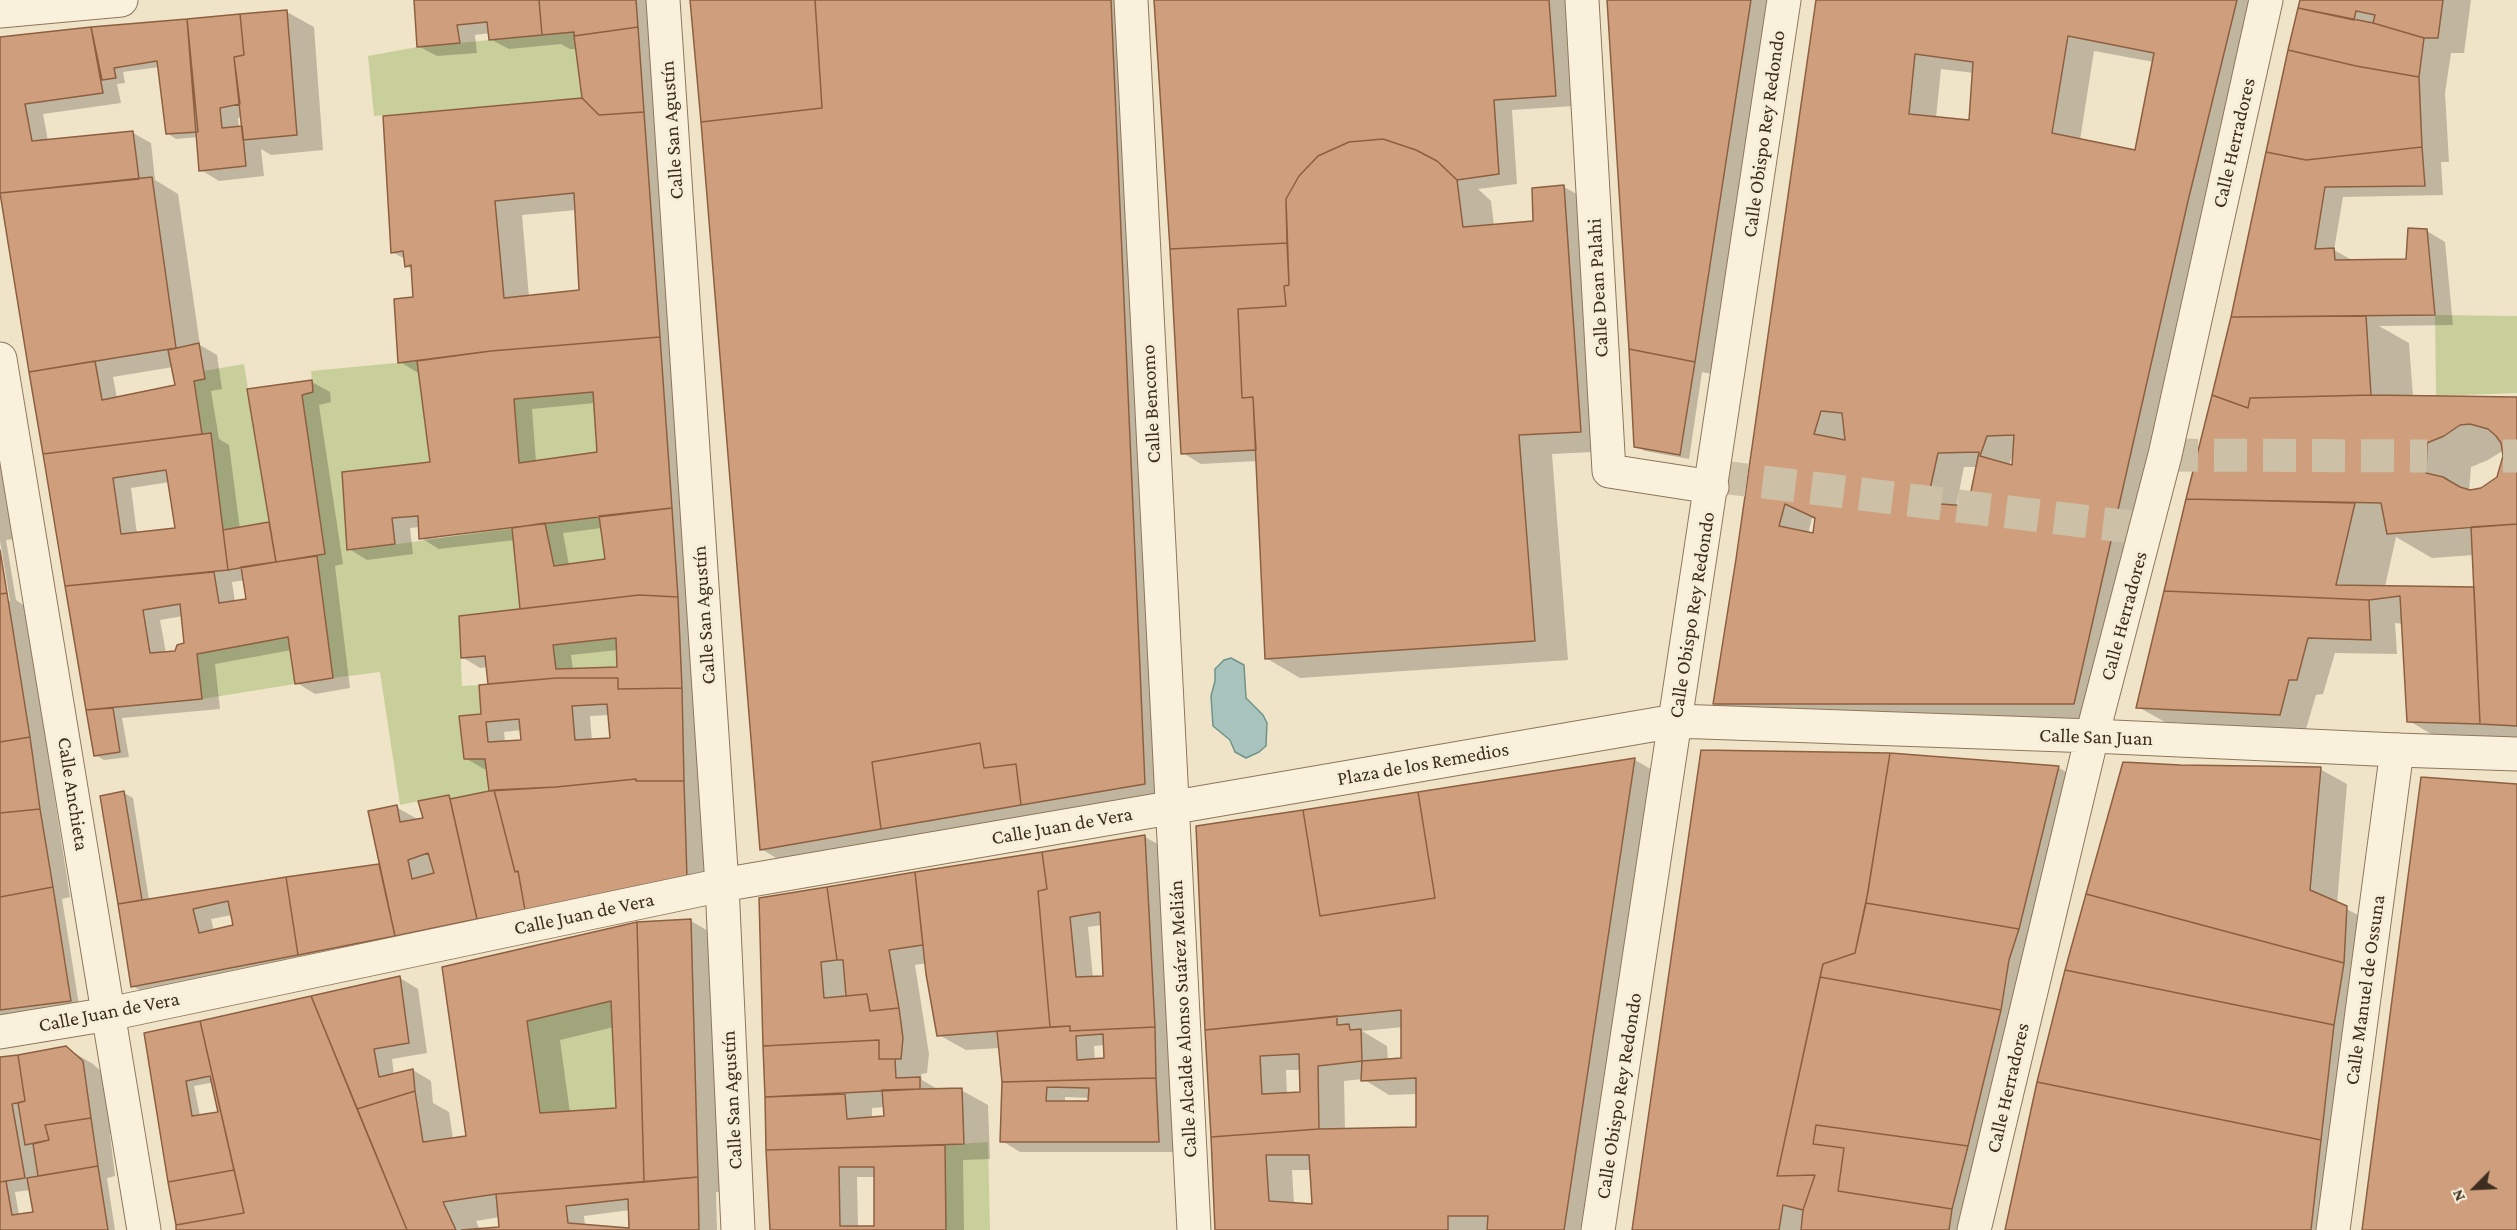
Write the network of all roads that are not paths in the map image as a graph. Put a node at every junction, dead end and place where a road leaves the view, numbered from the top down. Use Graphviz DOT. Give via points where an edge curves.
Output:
graph roads {
  1 [pos="121,0"];
  2 [pos="663,0"];
  3 [pos="1131,0"];
  4 [pos="1582,0"];
  5 [pos="1784,0"];
  6 [pos="2266,0"];
  7 [pos="0,11"];
  8 [pos="0,359"];
  9 [pos="1712,487"];
  10 [pos="1675,721"];
  11 [pos="2092,736"];
  12 [pos="2397,750"];
  13 [pos="2517,754"];
  14 [pos="1171,807"];
  15 [pos="722,885"];
  16 [pos="109,1014"];
  17 [pos="0,1032"];
  18 [pos="144,1230"];
  19 [pos="738,1230"];
  20 [pos="1194,1230"];
  21 [pos="1598,1230"];
  22 [pos="1974,1230"];
  23 [pos="2333,1230"];
  1 -- 7 [label="street"];
  2 -- 15 [label="street, Calle San Agustín"];
  3 -- 14 [label="street, Calle Bencomo"];
  4 -- 9 [label="street, Calle Dean Palahi" via="1609,471"];
  5 -- 9 [label="street, Calle Obispo Rey Redondo"];
  6 -- 11 [label="street, Calle Herradores" via="2165,455"];
  8 -- 16 [label="street, Calle Anchieta"];
  9 -- 10 [label="street, Calle Obispo Rey Redondo"];
  10 -- 11 [label="street, Calle San Juan"];
  10 -- 14 [label="street, Plaza de los Remedios"];
  10 -- 21 [label="street, Calle Obispo Rey Redondo"];
  11 -- 12 [label="street, Calle San Juan"];
  11 -- 22 [label="street, Calle Herradores"];
  12 -- 13 [label="street, Calle San Juan"];
  12 -- 23 [label="street, Calle Manuel de Ossuna"];
  14 -- 15 [label="street, Calle Juan de Vera"];
  14 -- 20 [label="street, Calle Alcalde Alonso Suárez Melián"];
  15 -- 16 [label="street, Calle Juan de Vera"];
  15 -- 19 [label="street, Calle San Agustín"];
  16 -- 17 [label="street, Calle Juan de Vera"];
  16 -- 18 [label="street, Calle Anchieta"];
}
